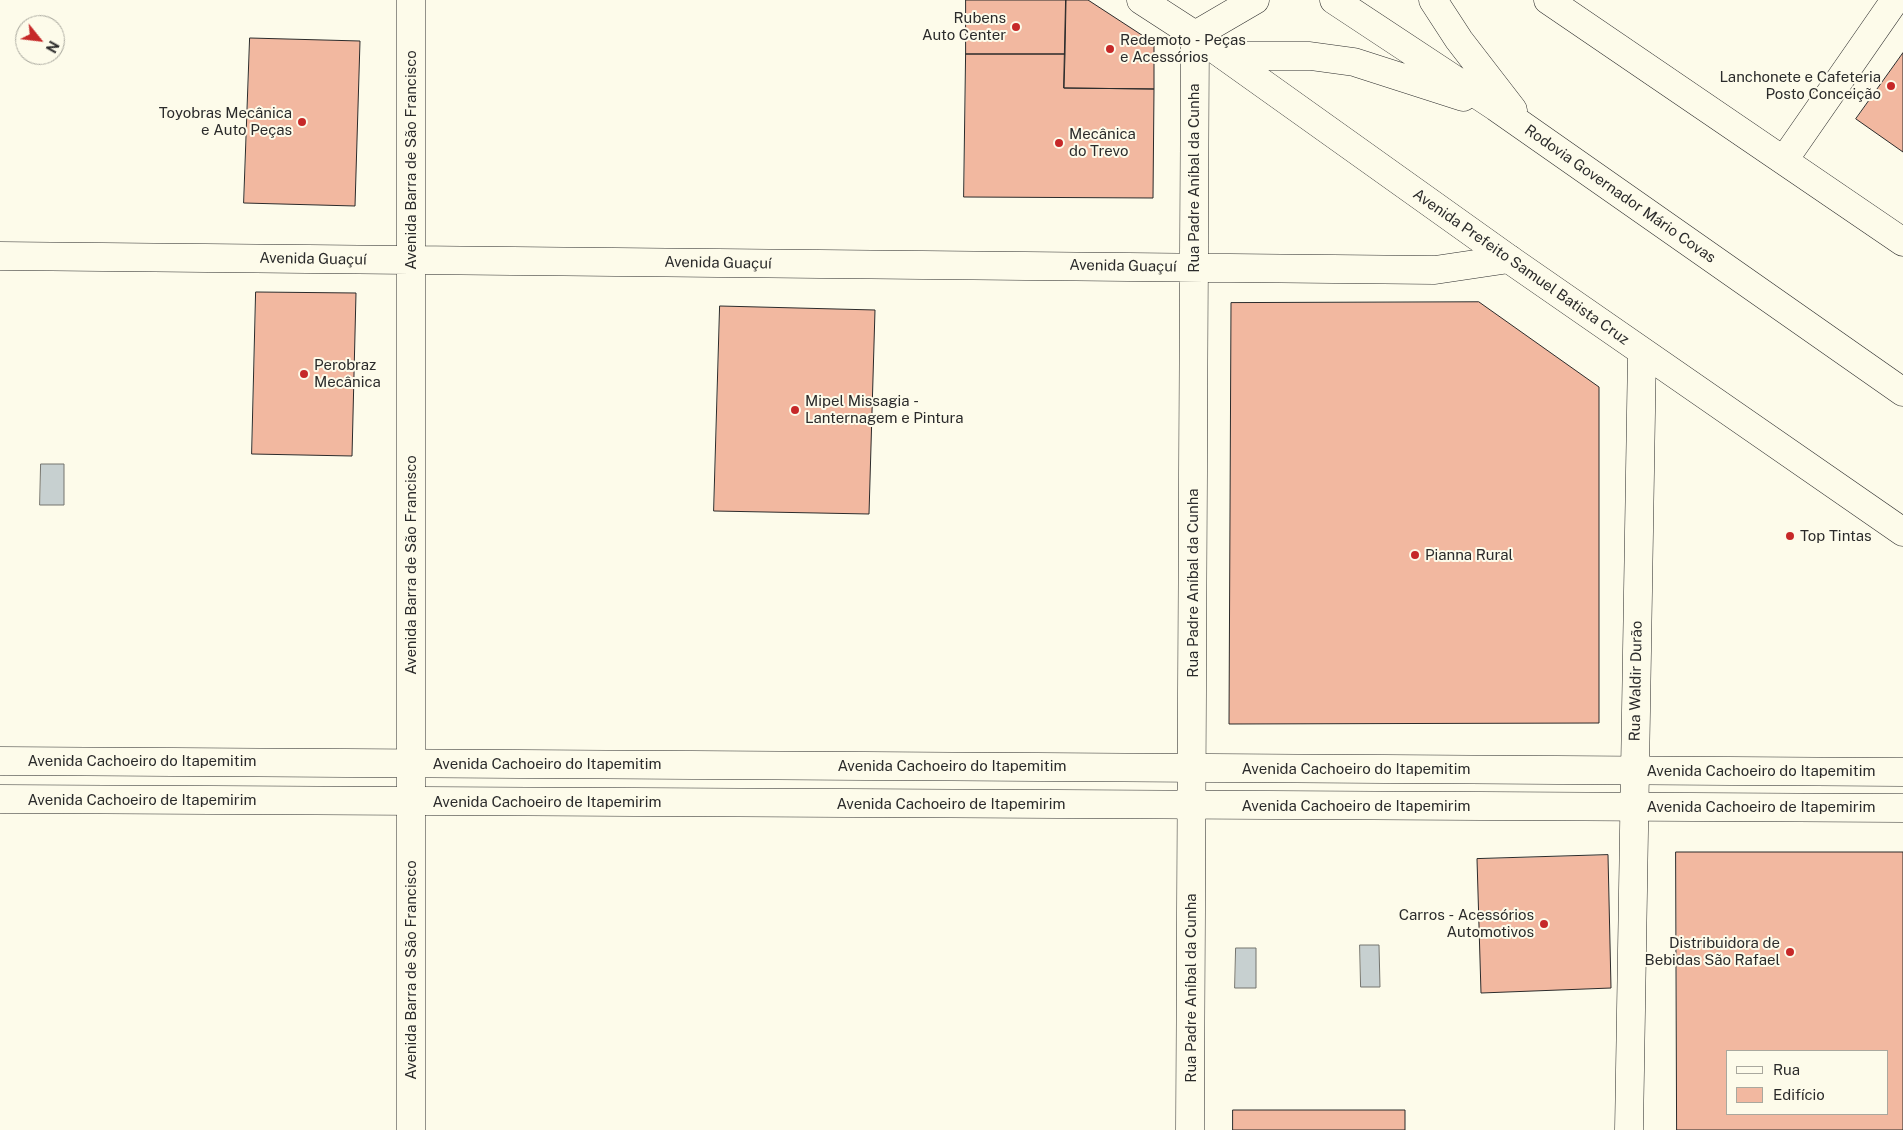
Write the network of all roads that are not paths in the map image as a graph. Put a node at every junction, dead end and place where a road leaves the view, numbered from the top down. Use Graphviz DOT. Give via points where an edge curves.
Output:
graph roads {
  1 [pos="411,0"];
  2 [pos="1141,0"];
  3 [pos="1256,0"];
  4 [pos="1334,0"];
  5 [pos="1433,0"];
  6 [pos="1548,0"];
  7 [pos="1895,0"];
  8 [pos="1195,35"];
  9 [pos="1225,56"];
  10 [pos="1496,107"];
  11 [pos="1528,129"];
  12 [pos="1784,160"];
  13 [pos="1903,242"];
  14 [pos="0,256"];
  15 [pos="1509,259"];
  16 [pos="411,260"];
  17 [pos="1194,267"];
  18 [pos="1642,352"];
  19 [pos="1903,392"];
  20 [pos="1903,532"];
  21 [pos="0,761"];
  22 [pos="411,763"];
  23 [pos="1192,768"];
  24 [pos="1635,770"];
  25 [pos="1903,772"];
  26 [pos="0,799"];
  27 [pos="411,801"];
  28 [pos="1192,805"];
  29 [pos="1634,807"];
  30 [pos="1903,808"];
  31 [pos="410,1130"];
  32 [pos="1190,1130"];
  33 [pos="1629,1130"];
  1 -- 16 [label="main road, Avenida Barra de São Francisco"];
  2 -- 8 [label="main road, Avenida Prefeito Samuel Batista Cruz"];
  3 -- 8 [label="main road"];
  4 -- 10 [label="main road, Rodovia Governador Mário Covas"];
  5 -- 11 [label="main road" via="1459,40"];
  6 -- 12 [label="main road"];
  7 -- 12 [label="main road"];
  8 -- 9 [label="main road, Avenida Prefeito Samuel Batista Cruz"];
  8 -- 17 [label="main road, Rua Padre Aníbal da Cunha"];
  9 -- 10 [label="main road" via="1310,56 1354,62"];
  9 -- 15 [label="main road, Avenida Prefeito Samuel Batista Cruz"];
  10 -- 11 [label="main road, Rodovia Governador Mário Covas"];
  11 -- 19 [label="main road, Rodovia Governador Mário Covas"];
  12 -- 13 [label="main road"];
  14 -- 16 [label="main road, Avenida Guaçuí"];
  15 -- 17 [label="main road, Avenida Guaçuí" via="1435,270"];
  15 -- 18 [label="main road, Avenida Prefeito Samuel Batista Cruz"];
  16 -- 17 [label="main road, Avenida Guaçuí"];
  16 -- 22 [label="main road, Avenida Barra de São Francisco"];
  17 -- 23 [label="main road, Rua Padre Aníbal da Cunha"];
  18 -- 20 [label="main road, Avenida Prefeito Samuel Batista Cruz"];
  18 -- 24 [label="main road, Rua Waldir Durão"];
  21 -- 22 [label="main road, Avenida Cachoeiro do Itapemitim"];
  22 -- 23 [label="main road, Avenida Cachoeiro do Itapemitim"];
  22 -- 27 [label="main road, Avenida Barra de São Francisco"];
  23 -- 24 [label="main road, Avenida Cachoeiro do Itapemitim"];
  23 -- 28 [label="main road, Rua Padre Aníbal da Cunha"];
  24 -- 25 [label="main road, Avenida Cachoeiro do Itapemitim"];
  24 -- 29 [label="main road, Rua Waldir Durão"];
  26 -- 27 [label="main road, Avenida Cachoeiro de Itapemirim"];
  27 -- 28 [label="main road, Avenida Cachoeiro de Itapemirim"];
  27 -- 31 [label="main road, Avenida Barra de São Francisco"];
  28 -- 29 [label="main road, Avenida Cachoeiro de Itapemirim"];
  28 -- 32 [label="main road, Rua Padre Aníbal da Cunha"];
  29 -- 30 [label="main road, Avenida Cachoeiro de Itapemirim"];
  29 -- 33 [label="main road, Rua Waldir Durão"];
}
